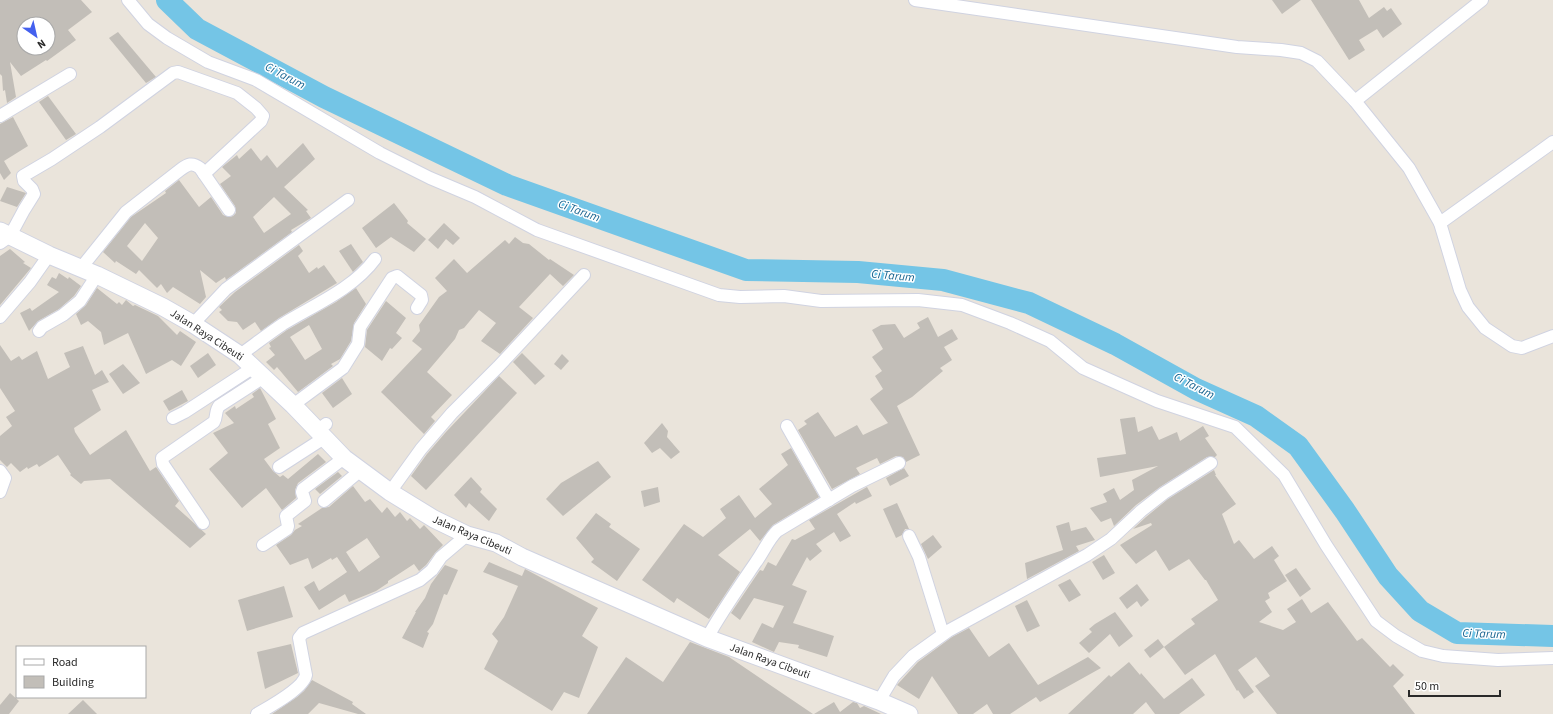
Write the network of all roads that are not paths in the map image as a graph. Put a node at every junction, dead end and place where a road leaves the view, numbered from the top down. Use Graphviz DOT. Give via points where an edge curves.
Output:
graph roads {
  1 [pos="128,0"];
  2 [pos="915,0"];
  3 [pos="1482,0"];
  4 [pos="70,74"];
  5 [pos="1355,101"];
  6 [pos="0,116"];
  7 [pos="1553,142"];
  8 [pos="204,174"];
  9 [pos="348,200"];
  10 [pos="229,210"];
  11 [pos="1440,223"];
  12 [pos="3,236"];
  13 [pos="49,255"];
  14 [pos="375,259"];
  15 [pos="81,268"];
  16 [pos="97,274"];
  17 [pos="584,274"];
  18 [pos="417,308"];
  19 [pos="0,317"];
  20 [pos="192,324"];
  21 [pos="39,331"];
  22 [pos="1553,336"];
  23 [pos="240,355"];
  24 [pos="259,372"];
  25 [pos="293,405"];
  26 [pos="173,418"];
  27 [pos="787,426"];
  28 [pos="323,430"];
  29 [pos="344,458"];
  30 [pos="899,463"];
  31 [pos="1211,463"];
  32 [pos="279,467"];
  33 [pos="361,470"];
  34 [pos="0,471"];
  35 [pos="0,492"];
  36 [pos="390,492"];
  37 [pos="829,500"];
  38 [pos="324,501"];
  39 [pos="203,522"];
  40 [pos="467,535"];
  41 [pos="909,536"];
  42 [pos="263,545"];
  43 [pos="943,634"];
  44 [pos="707,638"];
  45 [pos="1553,658"];
  46 [pos="879,701"];
  47 [pos="257,714"];
  48 [pos="909,714"];
  1 -- 45 [label="street" via="148,24 201,58 256,80 380,153 475,197 537,230 718,295 784,296 821,301 918,300 962,305 1050,342 1083,368 1157,401 1235,427 1284,475 1376,621 1396,636 1422,651 1443,656 1498,660"];
  2 -- 5 [label="street" via="1207,43 1301,53 1317,61"];
  3 -- 5 [label="street"];
  4 -- 6 [label="street"];
  5 -- 11 [label="street" via="1409,168"];
  7 -- 11 [label="street"];
  8 -- 10 [label="street"];
  8 -- 12 [label="street" via="261,121 263,116 237,93 178,72 173,73 100,127 23,176 34,194"];
  8 -- 15 [label="street" via="193,164 180,170 126,212"];
  9 -- 20 [label="street" via="226,289"];
  11 -- 22 [label="street" via="1460,290 1468,307 1485,328 1512,346 1522,348"];
  12 -- 13 [label="main road, Jalan Raya Cibeuti"];
  13 -- 15 [label="main road, Jalan Raya Cibeuti"];
  13 -- 19 [label="street"];
  14 -- 23 [label="street" via="349,284"];
  15 -- 16 [label="main road, Jalan Raya Cibeuti"];
  16 -- 20 [label="main road, Jalan Raya Cibeuti"];
  16 -- 21 [label="street" via="80,301"];
  17 -- 36 [label="street" via="447,419 421,449"];
  18 -- 25 [label="street" via="422,300 421,296 397,276 392,278 360,327 358,344 343,368"];
  20 -- 23 [label="main road, Jalan Raya Cibeuti"];
  23 -- 24 [label="main road, Jalan Raya Cibeuti"];
  24 -- 25 [label="main road, Jalan Raya Cibeuti"];
  24 -- 26 [label="street"];
  24 -- 39 [label="street" via="219,406 216,410 216,419 211,425 162,458 162,464"];
  25 -- 28 [label="main road, Jalan Raya Cibeuti"];
  27 -- 37 [label="street"];
  28 -- 29 [label="main road, Jalan Raya Cibeuti"];
  28 -- 32 [label="street"];
  29 -- 33 [label="main road, Jalan Raya Cibeuti"];
  29 -- 42 [label="street" via="303,489 304,501 286,516 287,528"];
  30 -- 37 [label="street"];
  31 -- 43 [label="street" via="1164,493 1111,539 1087,555"];
  33 -- 36 [label="main road, Jalan Raya Cibeuti"];
  33 -- 38 [label="street"];
  34 -- 35 [label="street" via="5,478"];
  36 -- 40 [label="main road, Jalan Raya Cibeuti" via="434,519"];
  37 -- 44 [label="street" via="773,535"];
  40 -- 44 [label="main road, Jalan Raya Cibeuti" via="496,543 522,557"];
  40 -- 47 [label="street" via="441,556 432,570 420,580 300,635 306,675 304,681 298,688"];
  41 -- 43 [label="street" via="919,557"];
  43 -- 46 [label="street" via="908,661 894,676"];
  44 -- 46 [label="main road, Jalan Raya Cibeuti"];
  46 -- 48 [label="main road, Jalan Raya Cibeuti"];
}
